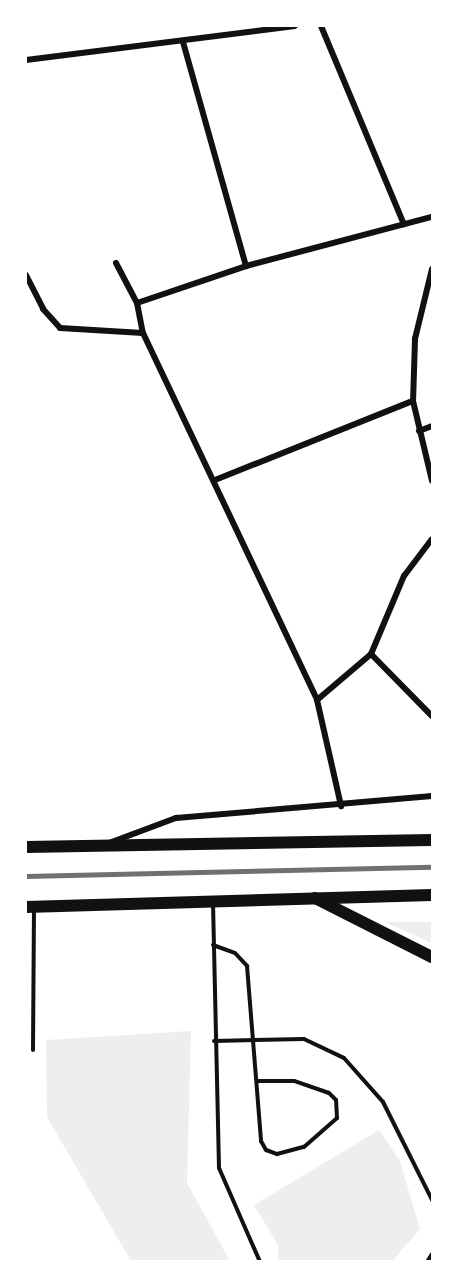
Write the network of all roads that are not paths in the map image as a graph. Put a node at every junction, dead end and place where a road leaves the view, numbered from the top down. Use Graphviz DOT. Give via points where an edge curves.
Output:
graph roads {
  1 [pos="295,26"];
  2 [pos="321,26"];
  3 [pos="183,42"];
  4 [pos="26,60"];
  5 [pos="432,217"];
  6 [pos="404,224"];
  7 [pos="116,263"];
  8 [pos="246,266"];
  9 [pos="432,269"];
  10 [pos="26,275"];
  11 [pos="137,303"];
  12 [pos="144,333"];
  13 [pos="413,401"];
  14 [pos="432,426"];
  15 [pos="419,431"];
  16 [pos="215,480"];
  17 [pos="432,481"];
  18 [pos="432,539"];
  19 [pos="371,654"];
  20 [pos="317,700"];
  21 [pos="432,716"];
  22 [pos="432,796"];
  23 [pos="341,806"];
  24 [pos="432,840"];
  25 [pos="102,846"];
  26 [pos="26,847"];
  27 [pos="432,895"];
  28 [pos="311,897"];
  29 [pos="213,902"];
  30 [pos="30,907"];
  31 [pos="213,945"];
  32 [pos="432,957"];
  33 [pos="257,1040"];
  34 [pos="214,1041"];
  35 [pos="33,1050"];
  36 [pos="258,1081"];
  37 [pos="432,1200"];
  38 [pos="432,1254"];
  39 [pos="260,1262"];
  40 [pos="427,1262"];
  1 -- 3 [label="street"];
  2 -- 6 [label="street"];
  3 -- 4 [label="street"];
  3 -- 8 [label="street"];
  5 -- 6 [label="street"];
  6 -- 8 [label="street"];
  7 -- 11 [label="street"];
  8 -- 11 [label="street"];
  9 -- 13 [label="street" via="415,339"];
  10 -- 12 [label="street" via="43,309 60,328"];
  11 -- 12 [label="street"];
  12 -- 16 [label="street"];
  13 -- 15 [label="street"];
  13 -- 16 [label="street"];
  14 -- 15 [label="street"];
  15 -- 17 [label="street"];
  16 -- 20 [label="street"];
  18 -- 19 [label="street" via="404,576"];
  19 -- 20 [label="street"];
  19 -- 21 [label="street"];
  20 -- 23 [label="street"];
  22 -- 23 [label="street"];
  23 -- 25 [label="street" via="176,818"];
  24 -- 25 [label="main road"];
  25 -- 26 [label="main road"];
  27 -- 28 [label="main road"];
  28 -- 29 [label="main road"];
  28 -- 32 [label="main road"];
  29 -- 30 [label="main road"];
  29 -- 31 [label="lane"];
  30 -- 35 [label="lane"];
  31 -- 33 [label="lane" via="235,953 247,966"];
  31 -- 34 [label="lane"];
  33 -- 34 [label="lane"];
  33 -- 36 [label="lane"];
  33 -- 37 [label="lane" via="304,1039 331,1050 363,1074 423,1173"];
  34 -- 39 [label="lane" via="219,1168"];
  36 -- 36 [label="lane" via="261,1141 266,1150 277,1154 304,1147 337,1118 336,1100 328,1094 294,1081"];
  38 -- 40 [label="lane"];
}
